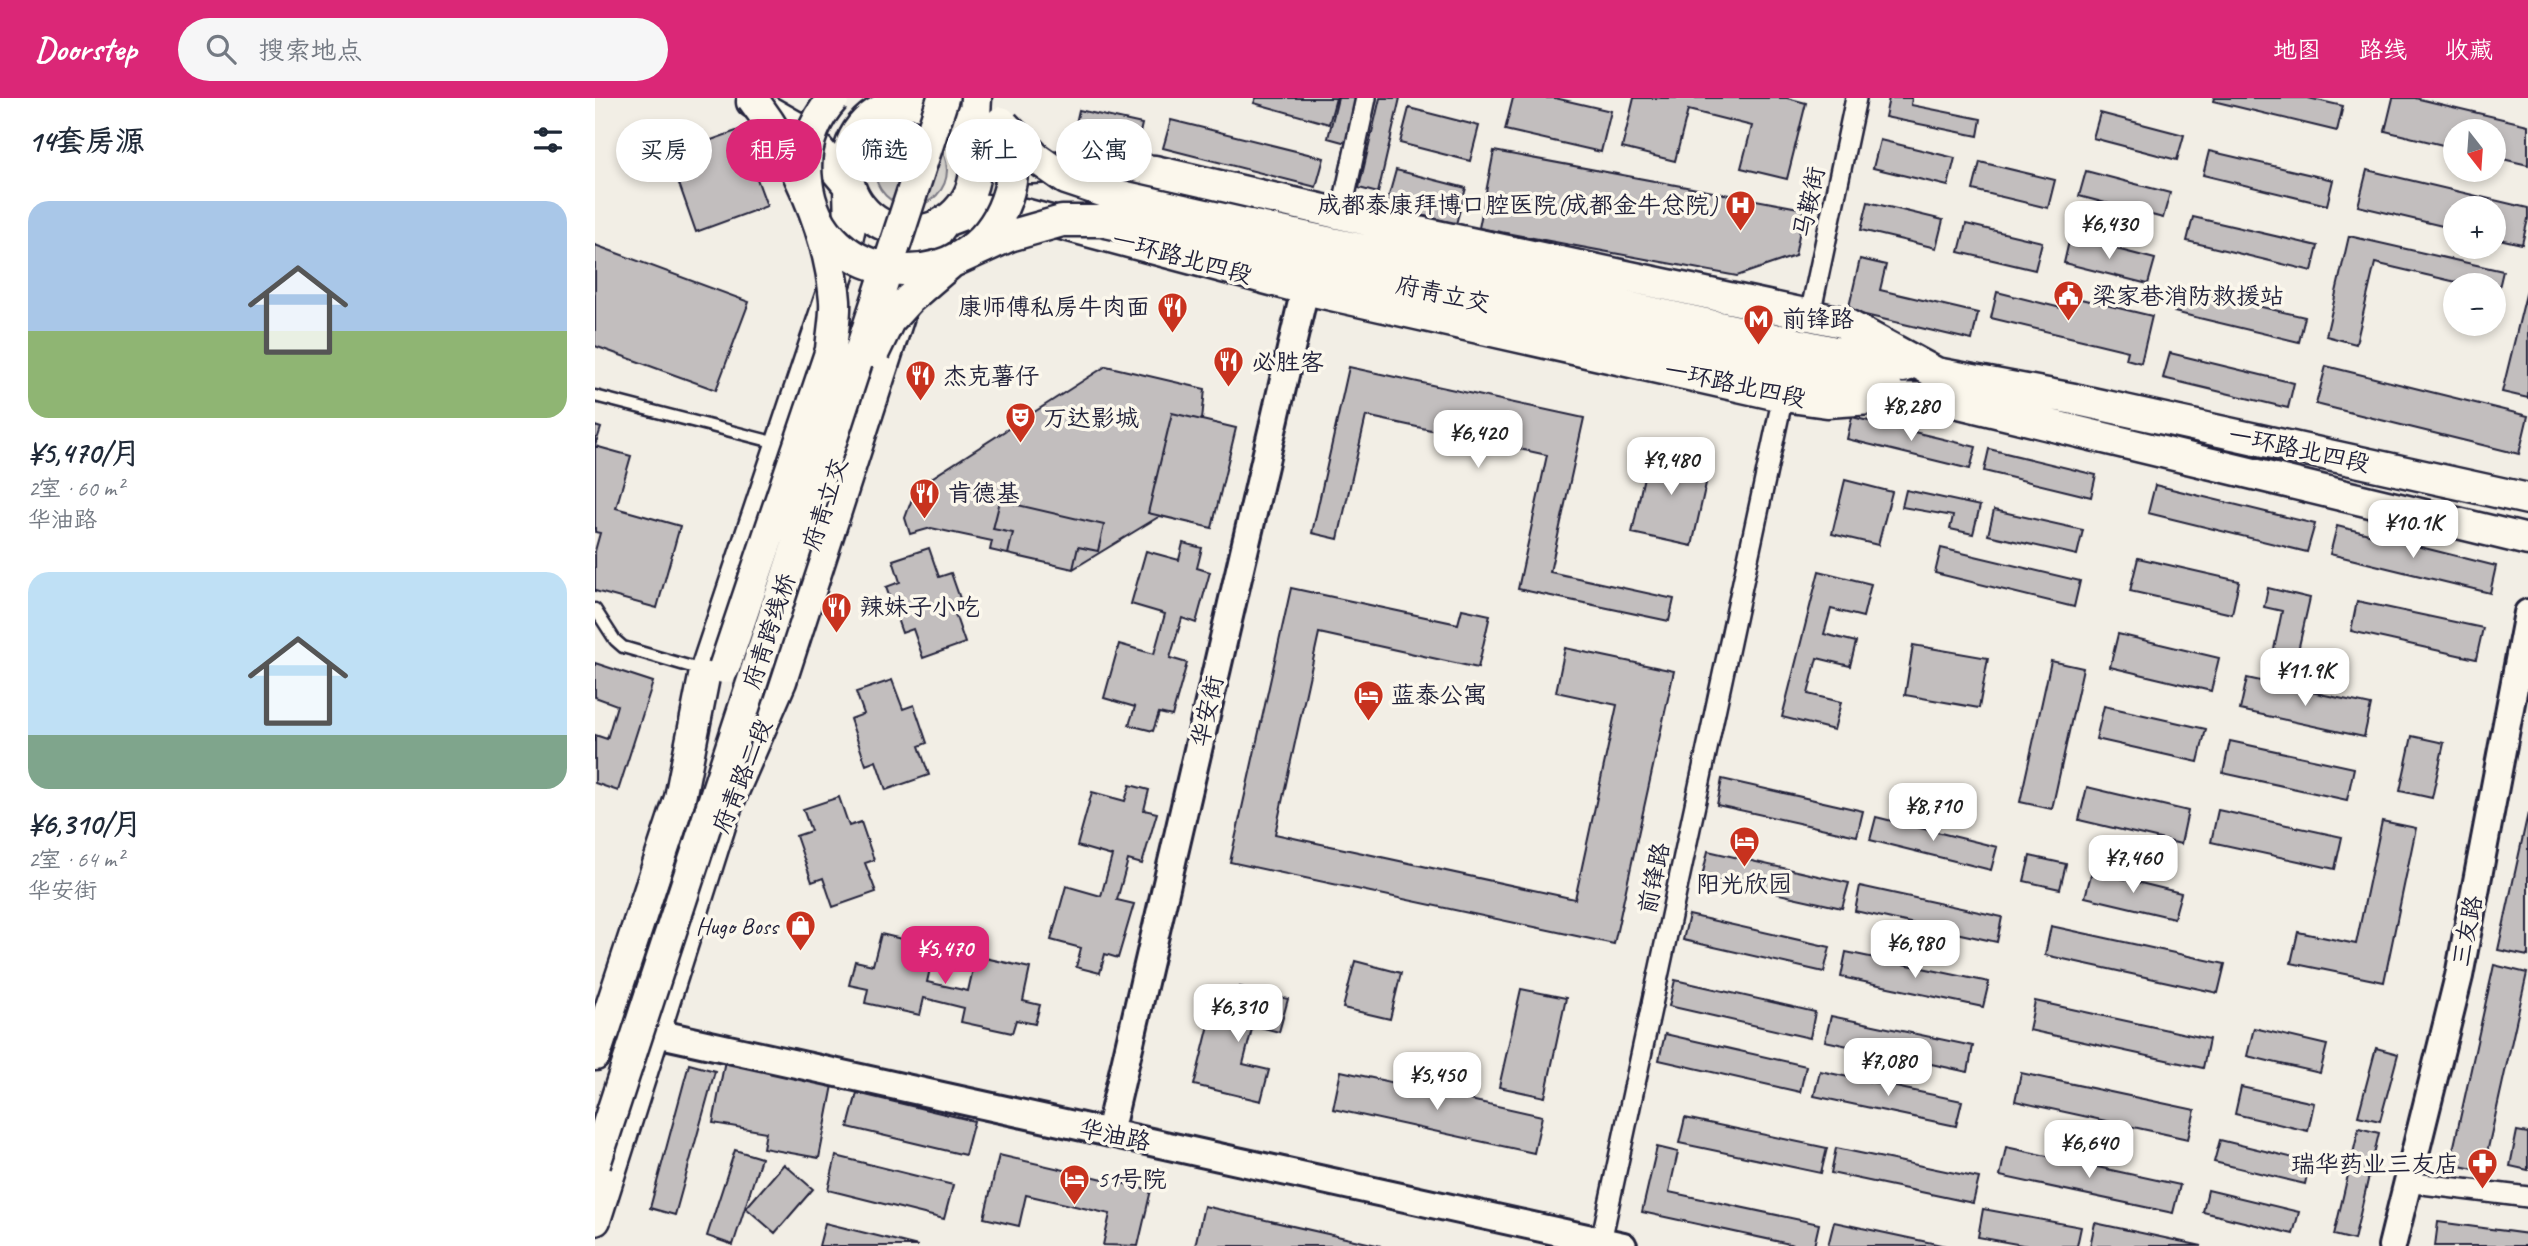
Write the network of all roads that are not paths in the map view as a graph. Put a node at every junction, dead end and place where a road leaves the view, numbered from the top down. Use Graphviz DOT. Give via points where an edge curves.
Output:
graph roads {
  1 [pos="745,98"];
  2 [pos="752,98"];
  3 [pos="834,98"];
  4 [pos="923,98"];
  5 [pos="943,98"];
  6 [pos="976,98"];
  7 [pos="1366,98"];
  8 [pos="1856,98"];
  9 [pos="886,100"];
  10 [pos="994,106"];
  11 [pos="954,119"];
  12 [pos="975,119"];
  13 [pos="1042,167"];
  14 [pos="972,182"];
  15 [pos="849,186"];
  16 [pos="808,195"];
  17 [pos="1341,214"];
  18 [pos="945,221"];
  19 [pos="1246,239"];
  20 [pos="952,262"];
  21 [pos="1305,289"];
  22 [pos="1810,315"];
  23 [pos="1937,386"];
  24 [pos="595,396"];
  25 [pos="1783,396"];
  26 [pos="780,444"];
  27 [pos="2528,499"];
  28 [pos="2528,540"];
  29 [pos="595,609"];
  30 [pos="2528,613"];
  31 [pos="715,670"];
  32 [pos="725,810"];
  33 [pos="606,1023"];
  34 [pos="655,1035"];
  35 [pos="595,1055"];
  36 [pos="595,1106"];
  37 [pos="1109,1133"];
  38 [pos="595,1164"];
  39 [pos="2406,1182"];
  40 [pos="2528,1197"];
  41 [pos="595,1220"];
  42 [pos="1608,1244"];
  43 [pos="2392,1246"];
  1 -- 15 [label="main road" via="803,131"];
  2 -- 16 [label="main road, bridge" via="768,118"];
  3 -- 16 [label="main road, 府青立交, bridge" via="810,136 805,165"];
  4 -- 36 [label="main road, 府青跨线桥" via="820,428"];
  5 -- 38 [label="main road, 府青跨线桥, bridge"];
  6 -- 12 [label="main road"];
  7 -- 17 [label="street"];
  8 -- 22 [label="street, 马鞍街"];
  9 -- 11 [label="main road" via="932,106"];
  9 -- 15 [label="main road" via="849,146"];
  10 -- 19 [label="main road, 府青立交, bridge" via="1036,158 1066,179"];
  10 -- 20 [label="main road, 府青立交, bridge" via="1011,153 1011,186 1000,217 979,244"];
  13 -- 17 [label="main road, 一环路北四段" via="1156,171"];
  14 -- 18 [label="main road" via="961,207"];
  15 -- 18 [label="main road" via="871,218 888,227 908,231"];
  15 -- 26 [label="main road" via="849,227 841,266"];
  16 -- 20 [label="main road, 府青立交, bridge" via="820,222 839,246 864,262 893,271 923,270"];
  16 -- 31 [label="main road, bridge" via="827,247 835,303 831,350"];
  17 -- 22 [label="main road, 一环路北四段"];
  18 -- 21 [label="main road, 一环路北四段" via="977,209 1024,214"];
  18 -- 32 [label="main road, 府青路二段" via="925,248 906,294 781,681"];
  19 -- 20 [label="main road, 府青立交, bridge" via="1101,220 1062,221 1009,236"];
  19 -- 23 [label="main road, 府青立交"];
  20 -- 32 [label="main road, 府青立交, bridge" via="889,321 874,352"];
  21 -- 25 [label="main road, 一环路北四段"];
  21 -- 37 [label="street, 华安街"];
  22 -- 23 [label="main road, 一环路北四段" via="1842,322"];
  23 -- 25 [label="main road, 一环路北四段" via="1827,402"];
  23 -- 27 [label="main road, 一环路北四段" via="2074,399"];
  23 -- 28 [label="main road, 一环路北四段"];
  24 -- 26 [label="lane"];
  25 -- 42 [label="street, 前锋路"];
  26 -- 31 [label="main road"];
  29 -- 31 [label="lane" via="623,647"];
  30 -- 39 [label="street, 三友路" via="2459,976"];
  31 -- 33 [label="main road, 府青路二段" via="680,798"];
  32 -- 34 [label="main road, 府青路二段"];
  33 -- 34 [label="street, 华油路"];
  33 -- 35 [label="main road, 府青路二段"];
  34 -- 37 [label="street, 华油路"];
  34 -- 41 [label="main road, 府青路二段"];
  37 -- 42 [label="street, 华油路"];
  39 -- 40 [label="street"];
  39 -- 43 [label="street, 三友路"];
}
